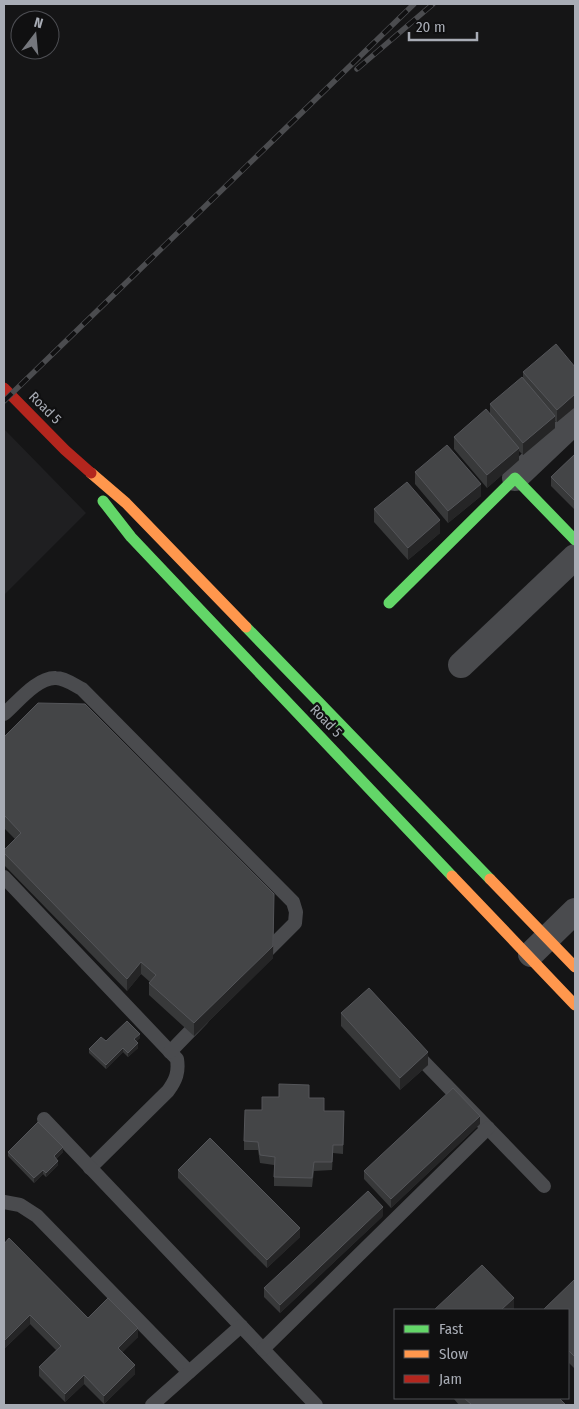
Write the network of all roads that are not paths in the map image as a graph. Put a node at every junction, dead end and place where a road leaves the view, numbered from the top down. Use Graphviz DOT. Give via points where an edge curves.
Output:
graph roads {
  1 [pos="4,388"];
  2 [pos="575,421"];
  3 [pos="66,450"];
  4 [pos="515,478"];
  5 [pos="575,540"];
  6 [pos="575,557"];
  7 [pos="389,603"];
  8 [pos="461,665"];
  9 [pos="4,714"];
  10 [pos="4,877"];
  11 [pos="575,912"];
  12 [pos="538,947"];
  13 [pos="575,967"];
  14 [pos="249,970"];
  15 [pos="575,1005"];
  16 [pos="210,1011"];
  17 [pos="170,1052"];
  18 [pos="423,1061"];
  19 [pos="44,1120"];
  20 [pos="488,1128"];
  21 [pos="90,1168"];
  22 [pos="544,1186"];
  23 [pos="4,1202"];
  24 [pos="241,1326"];
  25 [pos="263,1349"];
  26 [pos="189,1372"];
  27 [pos="152,1405"];
  28 [pos="316,1405"];
  1 -- 3 [label="street, Road 5"];
  2 -- 4 [label="street"];
  3 -- 12 [label="street, Road 5" via="126,503"];
  3 -- 12 [label="street, Road 5" via="131,537"];
  4 -- 5 [label="street"];
  4 -- 7 [label="street"];
  6 -- 8 [label="street"];
  9 -- 14 [label="lane" via="40,683 55,677 82,689 293,902 295,922"];
  10 -- 17 [label="lane"];
  11 -- 12 [label="street"];
  12 -- 13 [label="street, Road 5"];
  12 -- 15 [label="street, Road 5"];
  16 -- 17 [label="lane"];
  17 -- 21 [label="lane" via="177,1059 176,1080"];
  18 -- 20 [label="lane"];
  19 -- 21 [label="lane"];
  20 -- 22 [label="lane"];
  20 -- 25 [label="lane"];
  21 -- 24 [label="lane"];
  23 -- 26 [label="lane" via="20,1205 37,1216"];
  24 -- 25 [label="lane"];
  24 -- 26 [label="lane"];
  25 -- 28 [label="lane"];
  26 -- 27 [label="lane"];
}
